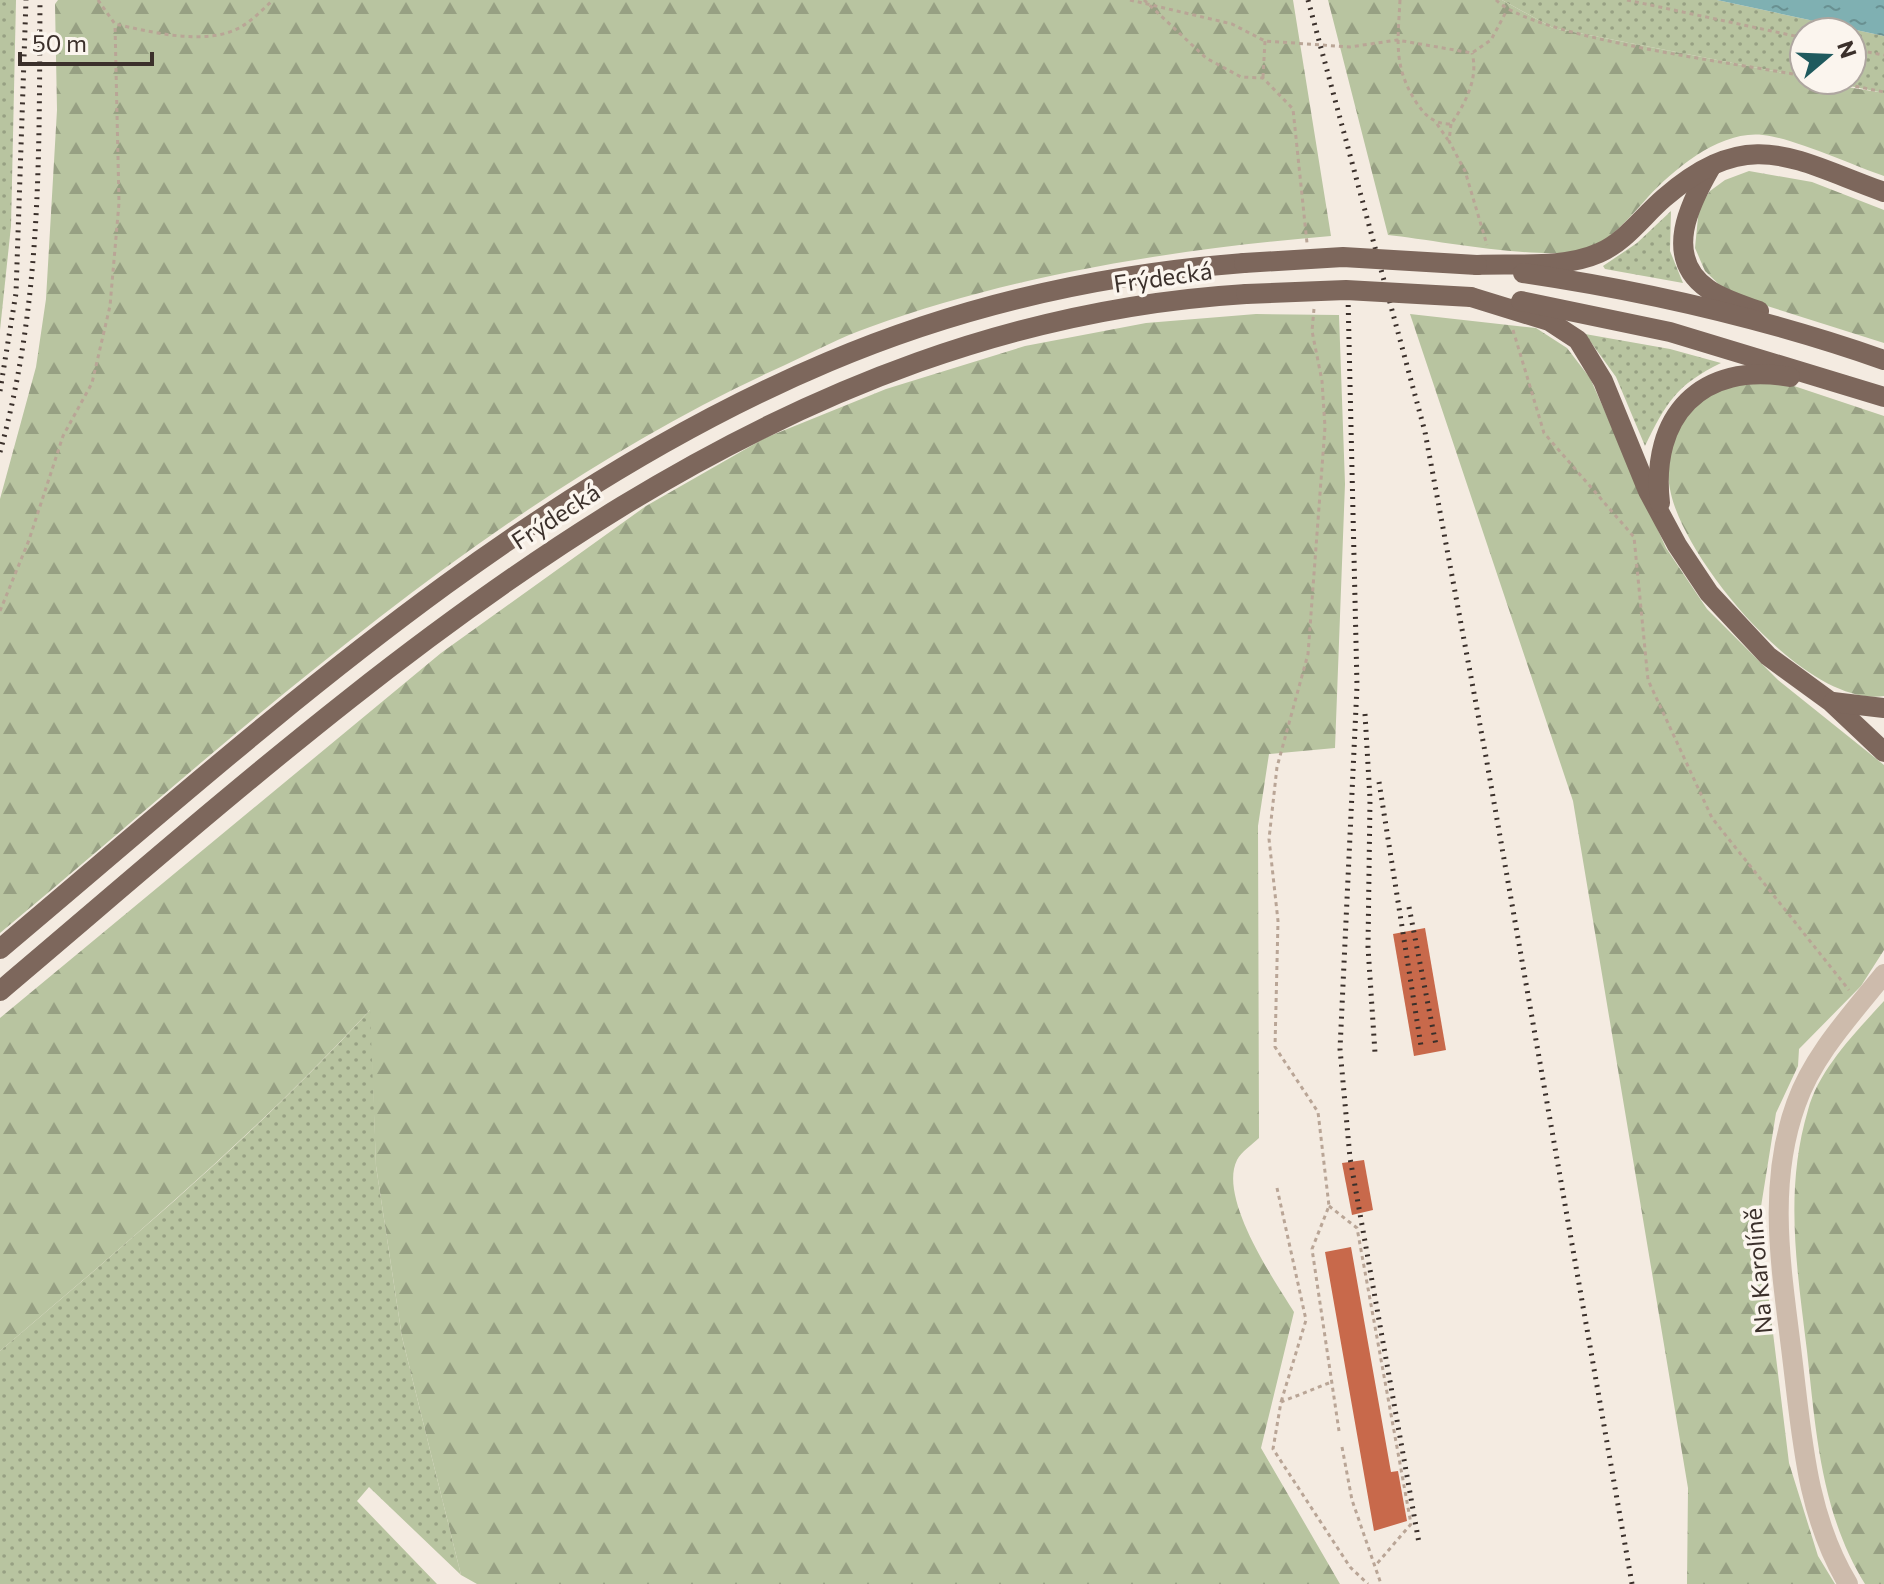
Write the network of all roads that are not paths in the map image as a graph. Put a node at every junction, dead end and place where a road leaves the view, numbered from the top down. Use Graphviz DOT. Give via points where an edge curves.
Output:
graph roads {
  1 [pos="1711,167"];
  2 [pos="1884,192"];
  3 [pos="1488,262"];
  4 [pos="1482,299"];
  5 [pos="1798,331"];
  6 [pos="1884,360"];
  7 [pos="1861,389"];
  8 [pos="1884,397"];
  9 [pos="1665,521"];
  10 [pos="1831,702"];
  11 [pos="1884,708"];
  12 [pos="1884,752"];
  13 [pos="0,949"];
  14 [pos="1884,974"];
  15 [pos="0,991"];
  16 [pos="1848,1584"];
  1 -- 2 [label="main road" via="1761,151"];
  1 -- 3 [label="main road" via="1673,190 1620,240 1597,254 1559,262"];
  1 -- 5 [label="main road" via="1683,223 1684,248 1693,272 1708,289"];
  3 -- 5 [label="main road"];
  3 -- 13 [label="main road, Frýdecká, bridge" via="1353,257 1123,276 1027,296 873,344 740,403 619,471 412,611"];
  4 -- 7 [label="main road" via="1533,302 1670,332"];
  4 -- 9 [label="main road" via="1549,321 1582,345"];
  4 -- 15 [label="main road, Frýdecká, bridge" via="1346,290 1246,294 1132,308 995,336 815,401 696,462 532,562 236,791"];
  5 -- 6 [label="main road"];
  7 -- 8 [label="main road"];
  7 -- 9 [label="main road" via="1766,373 1734,376 1702,388 1681,408 1663,441 1658,477"];
  9 -- 10 [label="main road" via="1698,579 1738,627"];
  10 -- 11 [label="main road"];
  10 -- 12 [label="main road"];
  14 -- 16 [label="street, Na Karolíně" via="1799,1094 1783,1155 1777,1213 1806,1474 1824,1536"];
}
